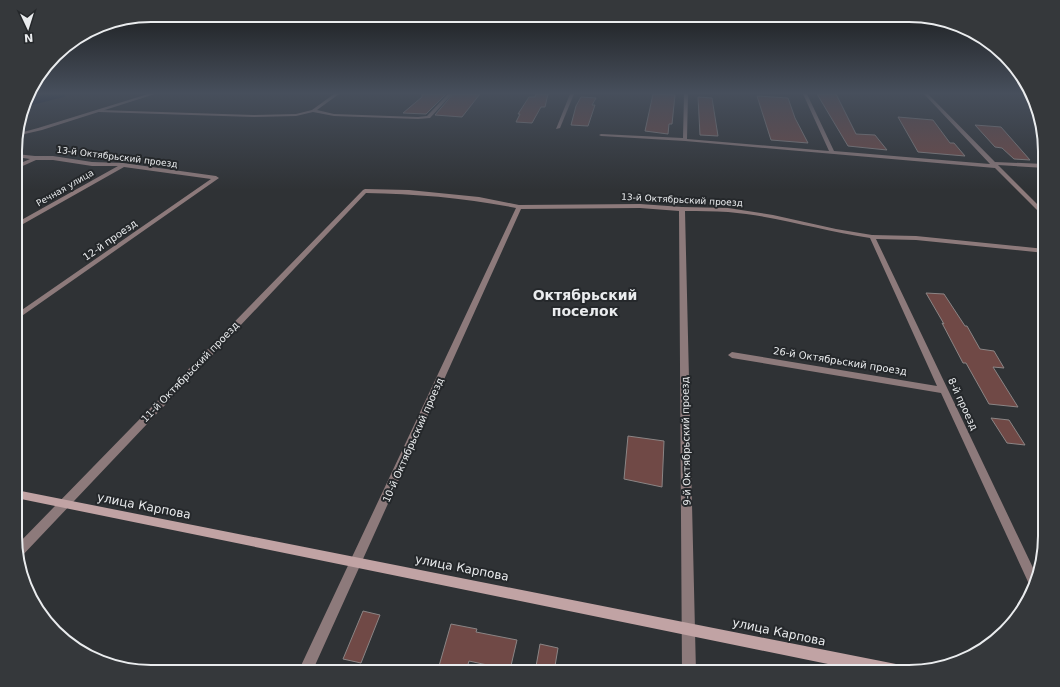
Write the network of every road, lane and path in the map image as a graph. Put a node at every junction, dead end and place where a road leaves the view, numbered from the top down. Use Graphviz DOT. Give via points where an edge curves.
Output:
graph roads {
  1 [pos="47,126"];
  2 [pos="685,126"];
  3 [pos="820,126"];
  4 [pos="957,126"];
  5 [pos="23,133"];
  6 [pos="601,135"];
  7 [pos="685,140"];
  8 [pos="832,152"];
  9 [pos="22,156"];
  10 [pos="35,158"];
  11 [pos="22,164"];
  12 [pos="994,164"];
  13 [pos="123,165"];
  14 [pos="1038,166"];
  15 [pos="216,178"];
  16 [pos="365,191"];
  17 [pos="519,207"];
  18 [pos="1038,209"];
  19 [pos="682,210"];
  20 [pos="22,223"];
  21 [pos="872,237"];
  22 [pos="1038,250"];
  23 [pos="22,314"];
  24 [pos="732,355"];
  25 [pos="944,390"];
  26 [pos="22,495"];
  27 [pos="62,504"];
  28 [pos="23,547"];
  29 [pos="357,562"];
  30 [pos="1031,577"];
  31 [pos="689,628"];
  32 [pos="308,665"];
  33 [pos="690,665"];
  34 [pos="867,665"];
  1 -- 5 [label="street"];
  2 -- 7 [label="street"];
  3 -- 8 [label="street"];
  4 -- 12 [label="street"];
  6 -- 7 [label="street"];
  7 -- 8 [label="street"];
  8 -- 12 [label="street"];
  9 -- 10 [label="street, 13-й Октябрьский проезд"];
  10 -- 11 [label="street"];
  10 -- 13 [label="street, 13-й Октябрьский проезд"];
  12 -- 14 [label="street"];
  12 -- 18 [label="street"];
  13 -- 15 [label="street, 13-й Октябрьский проезд"];
  13 -- 20 [label="street, Речная улица"];
  15 -- 23 [label="street, 12-й проезд"];
  16 -- 17 [label="street, 13-й Октябрьский проезд" via="424,193 479,199"];
  16 -- 27 [label="street, 11-й Октябрьский проезд"];
  17 -- 19 [label="street, 13-й Октябрьский проезд" via="640,206"];
  17 -- 29 [label="street, 10-й Октябрьский проезд"];
  19 -- 21 [label="street, 13-й Октябрьский проезд" via="728,210"];
  19 -- 31 [label="street, 9-й Октябрьский проезд"];
  21 -- 22 [label="street, 13-й Октябрьский проезд" via="916,238"];
  21 -- 25 [label="street, 8-й проезд"];
  24 -- 25 [label="street, 26-й Октябрьский проезд"];
  25 -- 30 [label="street, 8-й проезд"];
  26 -- 27 [label="main road, улица Карпова"];
  27 -- 28 [label="street, 11-й Октябрьский проезд"];
  27 -- 29 [label="main road, улица Карпова"];
  29 -- 31 [label="main road, улица Карпова"];
  29 -- 32 [label="street, 10-й Октябрьский проезд"];
  31 -- 33 [label="street, 9-й Октябрьский проезд"];
  31 -- 34 [label="main road, улица Карпова"];
}
